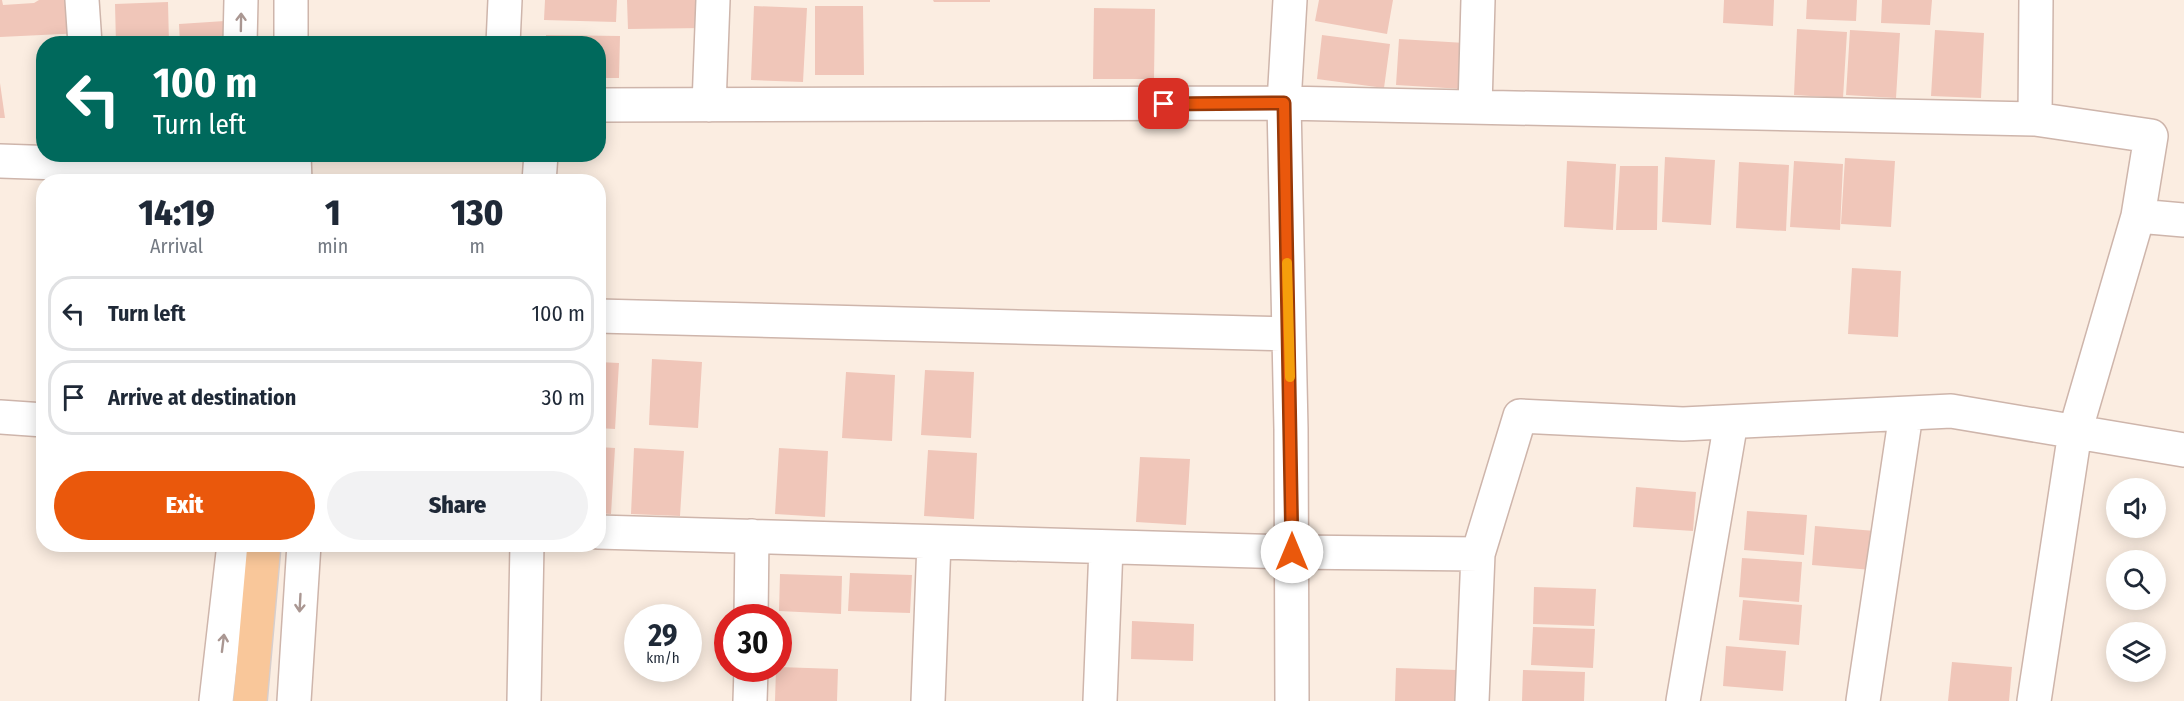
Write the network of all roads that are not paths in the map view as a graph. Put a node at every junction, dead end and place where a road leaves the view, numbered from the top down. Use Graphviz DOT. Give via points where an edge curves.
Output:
graph roads {
  1 [pos="82,0"];
  2 [pos="241,0"];
  3 [pos="291,0"];
  4 [pos="505,0"];
  5 [pos="713,0"];
  6 [pos="1290,0"];
  7 [pos="1478,0"];
  8 [pos="2036,0"];
  9 [pos="84,36"];
  10 [pos="240,36"];
  11 [pos="291,36"];
  12 [pos="503,36"];
  13 [pos="1284,103"];
  14 [pos="606,105"];
  15 [pos="709,105"];
  16 [pos="1475,107"];
  17 [pos="2035,119"];
  18 [pos="36,160"];
  19 [pos="0,161"];
  20 [pos="136,162"];
  21 [pos="238,169"];
  22 [pos="294,169"];
  23 [pos="2138,216"];
  24 [pos="2184,220"];
  25 [pos="606,316"];
  26 [pos="1289,334"];
  27 [pos="1906,414"];
  28 [pos="0,417"];
  29 [pos="36,419"];
  30 [pos="1731,422"];
  31 [pos="2075,432"];
  32 [pos="2184,450"];
  33 [pos="606,532"];
  34 [pos="752,536"];
  35 [pos="934,542"];
  36 [pos="1106,547"];
  37 [pos="233,552"];
  38 [pos="263,552"];
  39 [pos="303,552"];
  40 [pos="527,552"];
  41 [pos="1292,552"];
  42 [pos="1478,554"];
  43 [pos="751,604"];
  44 [pos="751,682"];
  45 [pos="216,701"];
  46 [pos="250,701"];
  47 [pos="294,701"];
  48 [pos="524,701"];
  49 [pos="750,701"];
  50 [pos="928,701"];
  51 [pos="1100,701"];
  52 [pos="1292,701"];
  53 [pos="1472,701"];
  54 [pos="1683,701"];
  55 [pos="1863,701"];
  56 [pos="2034,701"];
  1 -- 9 [label="street"];
  10 -- 2 [label="street, one-way"];
  3 -- 11 [label="street"];
  4 -- 12 [label="street"];
  5 -- 15 [label="street"];
  6 -- 13 [label="street"];
  7 -- 16 [label="street"];
  8 -- 17 [label="street"];
  13 -- 15 [label="street"];
  13 -- 16 [label="street"];
  13 -- 26 [label="street"];
  14 -- 15 [label="street"];
  16 -- 17 [label="street"];
  17 -- 23 [label="street" via="2151,136"];
  18 -- 19 [label="street"];
  20 -- 21 [label="street"];
  21 -- 22 [label="street"];
  23 -- 24 [label="street"];
  23 -- 31 [label="street"];
  25 -- 26 [label="street"];
  26 -- 41 [label="street"];
  27 -- 30 [label="street"];
  27 -- 31 [label="street" via="1951,411"];
  27 -- 55 [label="street"];
  28 -- 29 [label="street"];
  30 -- 42 [label="street" via="1683,424 1520,416"];
  30 -- 54 [label="street"];
  31 -- 32 [label="street"];
  31 -- 56 [label="street"];
  33 -- 34 [label="street"];
  34 -- 35 [label="street"];
  34 -- 43 [label="street"];
  35 -- 36 [label="street"];
  35 -- 50 [label="street"];
  36 -- 41 [label="street"];
  36 -- 51 [label="street"];
  45 -- 37 [label="street, one-way"];
  38 -- 46 [label="main road"];
  39 -- 47 [label="street, one-way"];
  40 -- 48 [label="street"];
  41 -- 42 [label="street"];
  41 -- 52 [label="street"];
  42 -- 53 [label="street"];
  44 -- 49 [label="street"];
}
